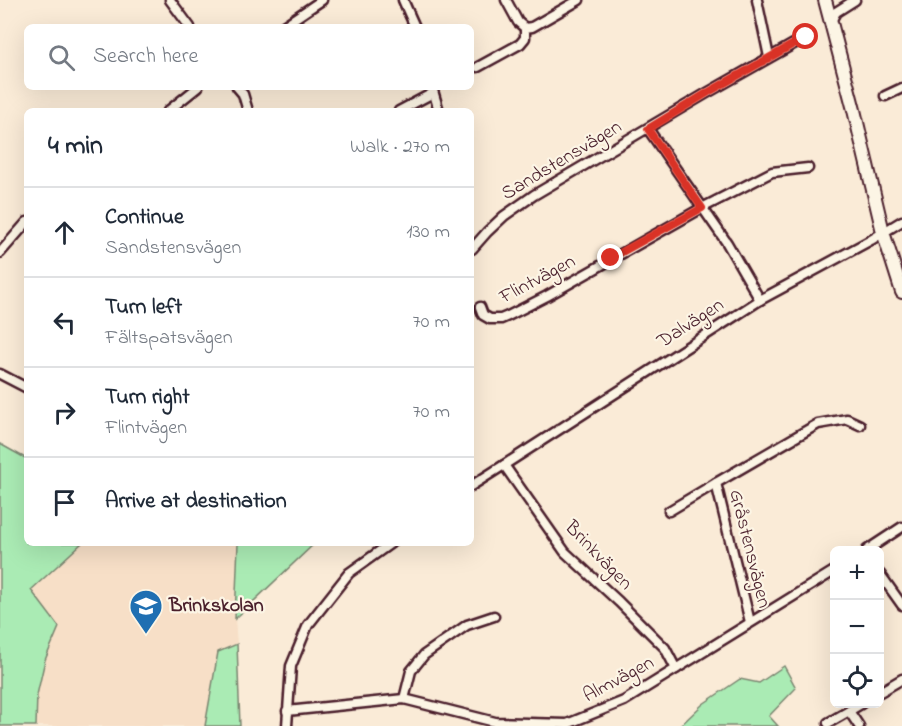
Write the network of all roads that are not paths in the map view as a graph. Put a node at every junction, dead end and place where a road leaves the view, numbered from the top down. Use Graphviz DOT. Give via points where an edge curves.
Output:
graph roads {
  1 [pos="170,0"];
  2 [pos="322,0"];
  3 [pos="403,0"];
  4 [pos="506,0"];
  5 [pos="579,0"];
  6 [pos="757,0"];
  7 [pos="825,0"];
  8 [pos="855,0"];
  9 [pos="188,24"];
  10 [pos="286,24"];
  11 [pos="414,24"];
  12 [pos="830,24"];
  13 [pos="525,28"];
  14 [pos="806,37"];
  15 [pos="769,57"];
  16 [pos="478,67"];
  17 [pos="902,88"];
  18 [pos="194,90"];
  19 [pos="240,90"];
  20 [pos="432,90"];
  21 [pos="885,96"];
  22 [pos="172,108"];
  23 [pos="247,108"];
  24 [pos="404,108"];
  25 [pos="438,108"];
  26 [pos="648,129"];
  27 [pos="808,168"];
  28 [pos="702,208"];
  29 [pos="902,221"];
  30 [pos="24,226"];
  31 [pos="883,232"];
  32 [pos="474,247"];
  33 [pos="0,253"];
  34 [pos="902,292"];
  35 [pos="760,300"];
  36 [pos="480,307"];
  37 [pos="0,374"];
  38 [pos="24,386"];
  39 [pos="860,425"];
  40 [pos="504,465"];
  41 [pos="716,483"];
  42 [pos="474,484"];
  43 [pos="669,511"];
  44 [pos="902,527"];
  45 [pos="387,546"];
  46 [pos="873,546"];
  47 [pos="830,573"];
  48 [pos="884,581"];
  49 [pos="902,605"];
  50 [pos="494,616"];
  51 [pos="750,622"];
  52 [pos="676,669"];
  53 [pos="902,679"];
  54 [pos="884,689"];
  55 [pos="404,699"];
  56 [pos="854,708"];
  57 [pos="287,711"];
  58 [pos="849,711"];
  59 [pos="828,723"];
  60 [pos="287,726"];
  61 [pos="859,726"];
  1 -- 9 [label="street"];
  2 -- 10 [label="street"];
  3 -- 11 [label="street"];
  4 -- 13 [label="street"];
  5 -- 13 [label="street"];
  6 -- 15 [label="street"];
  7 -- 12 [label="street"];
  8 -- 12 [label="street" via="836,12"];
  12 -- 31 [label="street"];
  13 -- 16 [label="street" via="520,44"];
  14 -- 15 [label="street, Sandstensvägen"];
  15 -- 26 [label="street, Sandstensvägen"];
  17 -- 21 [label="street"];
  18 -- 22 [label="street"];
  19 -- 23 [label="street"];
  20 -- 24 [label="street"];
  20 -- 25 [label="street"];
  26 -- 28 [label="street"];
  26 -- 32 [label="street, Sandstensvägen" via="534,195 504,216"];
  27 -- 28 [label="street, Flintvägen" via="772,172"];
  28 -- 35 [label="street"];
  28 -- 36 [label="street, Flintvägen" via="508,316 490,319"];
  29 -- 31 [label="street, Dalvägen"];
  30 -- 33 [label="street"];
  31 -- 34 [label="street"];
  31 -- 35 [label="street, Dalvägen"];
  35 -- 40 [label="street, Dalvägen"];
  37 -- 38 [label="street"];
  39 -- 41 [label="street, Gråstensvägen" via="848,419 818,424"];
  40 -- 42 [label="street"];
  40 -- 52 [label="street, Brinkvägen" via="565,552 665,648"];
  41 -- 43 [label="street, Gråstensvägen"];
  41 -- 51 [label="street, Gråstensvägen"];
  44 -- 46 [label="street"];
  45 -- 57 [label="street" via="349,573 308,625 291,666"];
  47 -- 51 [label="street, Almvägen"];
  48 -- 49 [label="street"];
  50 -- 55 [label="street" via="467,625 424,655 411,671"];
  51 -- 52 [label="street, Almvägen"];
  52 -- 55 [label="street, Almvägen" via="624,701 567,724 495,722"];
  53 -- 54 [label="street"];
  55 -- 57 [label="street, Almvägen"];
  56 -- 58 [label="street"];
  57 -- 60 [label="street"];
  58 -- 59 [label="street"];
  58 -- 61 [label="street"];
}
